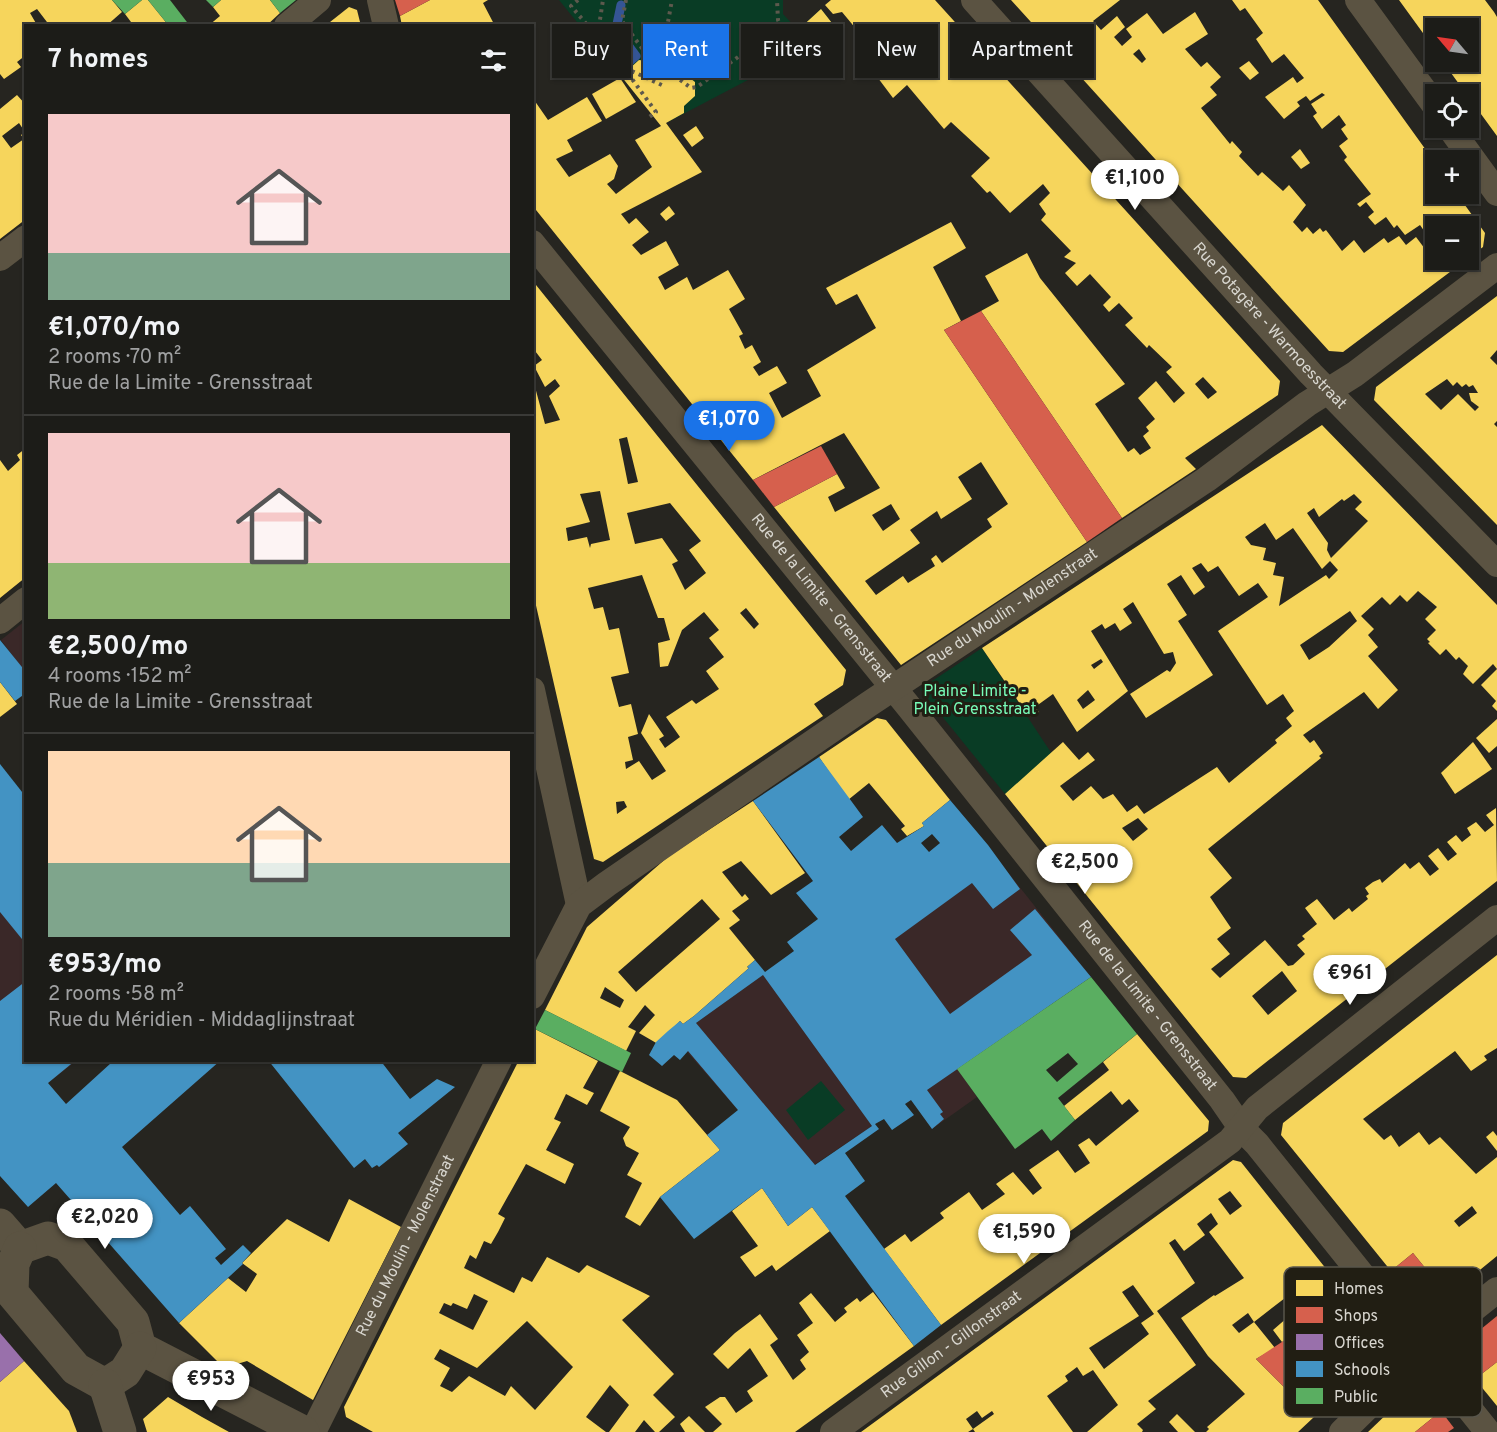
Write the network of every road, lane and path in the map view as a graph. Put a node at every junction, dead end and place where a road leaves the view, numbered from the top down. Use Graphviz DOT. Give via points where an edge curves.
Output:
graph roads {
  1 [pos="318,0"];
  2 [pos="380,0"];
  3 [pos="578,0"];
  4 [pos="603,0"];
  5 [pos="626,0"];
  6 [pos="672,0"];
  7 [pos="777,0"];
  8 [pos="974,0"];
  9 [pos="1358,0"];
  10 [pos="289,24"];
  11 [pos="386,24"];
  12 [pos="586,24"];
  13 [pos="599,24"];
  14 [pos="668,24"];
  15 [pos="643,50"];
  16 [pos="729,64"];
  17 [pos="631,71"];
  18 [pos="631,78"];
  19 [pos="677,78"];
  20 [pos="709,78"];
  21 [pos="664,86"];
  22 [pos="1425,92"];
  23 [pos="648,118"];
  24 [pos="1457,138"];
  25 [pos="1497,193"];
  26 [pos="24,240"];
  27 [pos="534,245"];
  28 [pos="0,258"];
  29 [pos="1497,266"];
  30 [pos="1328,392"];
  31 [pos="1497,564"];
  32 [pos="24,602"];
  33 [pos="0,621"];
  34 [pos="893,689"];
  35 [pos="534,699"];
  36 [pos="579,905"];
  37 [pos="1497,918"];
  38 [pos="534,992"];
  39 [pos="498,1062"];
  40 [pos="1242,1130"];
  41 [pos="10,1237"];
  42 [pos="1356,1267"];
  43 [pos="1497,1290"];
  44 [pos="1482,1303"];
  45 [pos="140,1348"];
  46 [pos="105,1385"];
  47 [pos="1357,1417"];
  48 [pos="1476,1417"];
  49 [pos="120,1432"];
  50 [pos="303,1432"];
  51 [pos="313,1432"];
  52 [pos="833,1432"];
  53 [pos="1342,1432"];
  54 [pos="1488,1432"];
  1 -- 10 [label="street"];
  2 -- 11 [label="street"];
  3 -- 12 [label="path" via="571,6"];
  4 -- 13 [label="path"];
  5 -- 15 [label="path" via="622,21"];
  6 -- 14 [label="path"];
  7 -- 16 [label="path" via="781,26 777,41 749,49"];
  8 -- 30 [label="street, Rue Potagère - Warmoesstraat"];
  9 -- 22 [label="street"];
  17 -- 21 [label="path"];
  18 -- 23 [label="path" via="656,112"];
  19 -- 20 [label="path" via="697,87"];
  24 -- 25 [label="street"];
  26 -- 28 [label="street"];
  27 -- 34 [label="street, Rue de la Limite - Grensstraat"];
  29 -- 30 [label="street, Rue du Moulin - Molenstraat"];
  30 -- 31 [label="street, Rue Potagère - Warmoesstraat"];
  30 -- 34 [label="street, Rue du Moulin - Molenstraat" via="1207,479"];
  32 -- 33 [label="street"];
  34 -- 36 [label="street, Rue du Moulin - Molenstraat"];
  34 -- 40 [label="street, Rue de la Limite - Grensstraat"];
  35 -- 36 [label="street"];
  36 -- 38 [label="street, Rue du Moulin - Molenstraat"];
  37 -- 40 [label="street, Rue Gillon - Gillonstraat" via="1257,1108"];
  39 -- 51 [label="street, Rue du Moulin - Molenstraat"];
  40 -- 42 [label="street, Rue de la Limite - Grensstraat"];
  40 -- 52 [label="street, Rue Gillon - Gillonstraat"];
  41 -- 45 [label="street" via="48,1238 67,1245 133,1322"];
  41 -- 46 [label="street" via="12,1293 76,1369"];
  43 -- 44 [label="street"];
  45 -- 46 [label="street" via="125,1372"];
  45 -- 50 [label="street"];
  46 -- 49 [label="street"];
  47 -- 53 [label="street"];
  48 -- 54 [label="street, Rue de la Limite - Grensstraat"];
}
